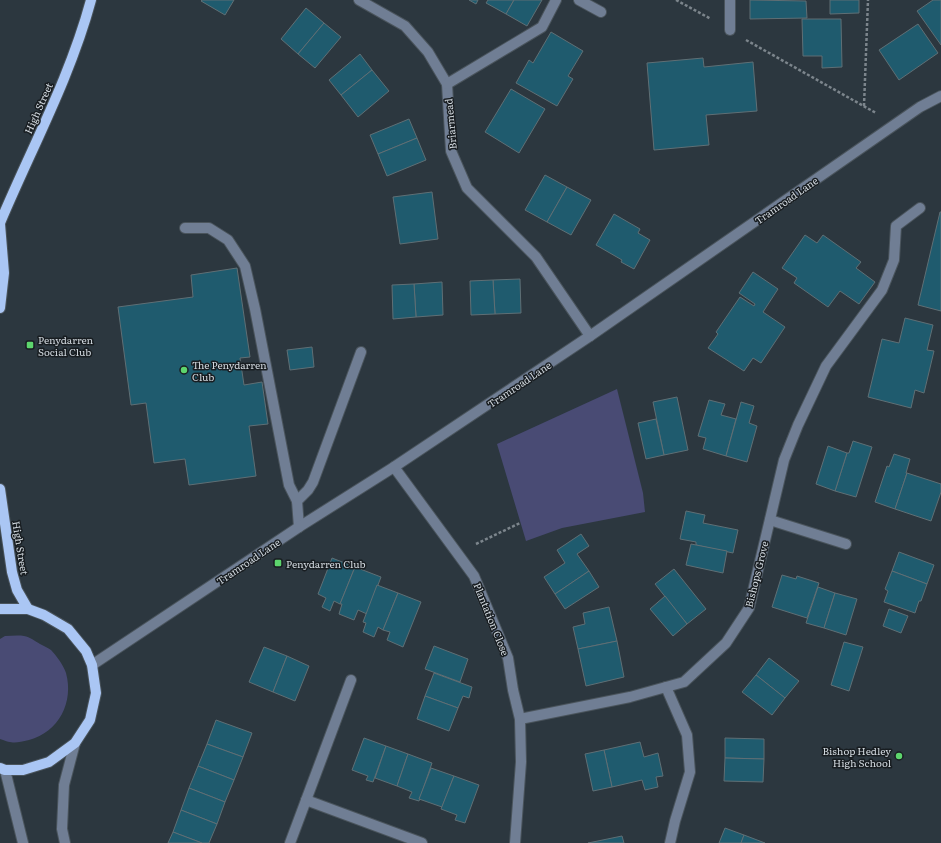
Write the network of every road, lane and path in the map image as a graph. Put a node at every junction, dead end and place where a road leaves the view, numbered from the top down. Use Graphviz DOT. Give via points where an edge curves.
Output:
graph roads {
  1 [pos="91,0"];
  2 [pos="359,0"];
  3 [pos="556,0"];
  4 [pos="579,0"];
  5 [pos="676,0"];
  6 [pos="730,0"];
  7 [pos="868,0"];
  8 [pos="601,12"];
  9 [pos="730,30"];
  10 [pos="447,84"];
  11 [pos="941,96"];
  12 [pos="864,106"];
  13 [pos="896,124"];
  14 [pos="920,208"];
  15 [pos="0,224"];
  16 [pos="186,228"];
  17 [pos="0,308"];
  18 [pos="590,336"];
  19 [pos="361,352"];
  20 [pos="394,467"];
  21 [pos="0,489"];
  22 [pos="297,502"];
  23 [pos="770,520"];
  24 [pos="520,523"];
  25 [pos="299,527"];
  26 [pos="846,544"];
  27 [pos="457,552"];
  28 [pos="0,609"];
  29 [pos="28,609"];
  30 [pos="92,665"];
  31 [pos="351,680"];
  32 [pos="666,687"];
  33 [pos="520,719"];
  34 [pos="75,743"];
  35 [pos="2,769"];
  36 [pos="306,800"];
  37 [pos="402,839"];
  38 [pos="23,843"];
  39 [pos="64,843"];
  40 [pos="290,843"];
  41 [pos="422,843"];
  42 [pos="515,843"];
  43 [pos="670,843"];
  1 -- 15 [label="main road, High Street" via="61,89"];
  2 -- 10 [label="street, Briarmead" via="405,26 428,52"];
  3 -- 10 [label="street" via="542,27"];
  4 -- 8 [label="street"];
  5 -- 9 [label="path"];
  6 -- 9 [label="street"];
  7 -- 12 [label="path"];
  9 -- 12 [label="path"];
  10 -- 18 [label="street, Briarmead" via="451,151 467,188 536,257"];
  11 -- 13 [label="street, Tramroad Lane"];
  12 -- 13 [label="path"];
  13 -- 18 [label="street, Tramroad Lane"];
  14 -- 23 [label="street, Bishops Grove" via="896,226 894,260 882,290 826,366 784,460"];
  15 -- 17 [label="main road, High Street" via="4,273"];
  16 -- 22 [label="street" via="209,228 228,240 245,266 289,485"];
  18 -- 20 [label="street, Tramroad Lane"];
  19 -- 22 [label="street" via="313,482"];
  20 -- 25 [label="street, Tramroad Lane"];
  20 -- 27 [label="street, Plantation Close"];
  21 -- 29 [label="main road, High Street" via="12,572 17,590"];
  22 -- 25 [label="street"];
  23 -- 26 [label="street"];
  23 -- 32 [label="street, Bishops Grove" via="749,608 726,643 684,682"];
  24 -- 27 [label="path"];
  25 -- 30 [label="street, Tramroad Lane"];
  27 -- 33 [label="street, Plantation Close" via="474,576 508,658"];
  28 -- 29 [label="main road"];
  29 -- 30 [label="main road" via="68,629 86,651"];
  30 -- 34 [label="main road" via="96,693 90,720"];
  31 -- 36 [label="street"];
  32 -- 33 [label="street, Bishops Grove"];
  32 -- 43 [label="street" via="687,735 690,772"];
  33 -- 42 [label="street, Plantation Close" via="521,762"];
  34 -- 35 [label="main road" via="49,762 23,770"];
  34 -- 39 [label="street" via="64,785"];
  35 -- 38 [label="street"];
  36 -- 37 [label="street"];
  36 -- 40 [label="street"];
  37 -- 41 [label="street"];
}
